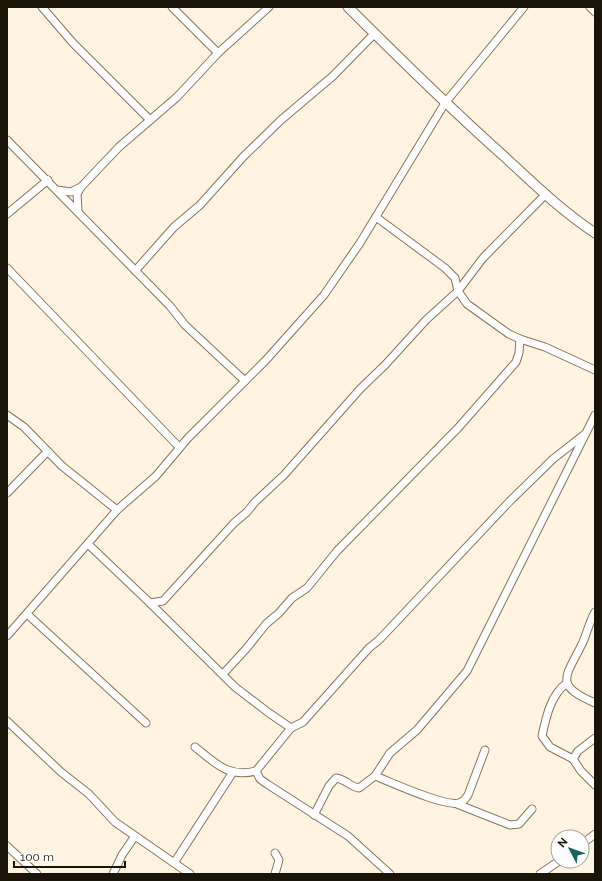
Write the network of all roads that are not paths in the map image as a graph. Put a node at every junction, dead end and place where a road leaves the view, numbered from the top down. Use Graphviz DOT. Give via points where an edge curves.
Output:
graph roads {
  1 [pos="42,7"];
  2 [pos="172,7"];
  3 [pos="269,7"];
  4 [pos="348,7"];
  5 [pos="524,7"];
  6 [pos="590,7"];
  7 [pos="595,12"];
  8 [pos="375,33"];
  9 [pos="218,53"];
  10 [pos="445,103"];
  11 [pos="150,120"];
  12 [pos="7,140"];
  13 [pos="48,180"];
  14 [pos="81,187"];
  15 [pos="57,190"];
  16 [pos="545,195"];
  17 [pos="78,211"];
  18 [pos="7,214"];
  19 [pos="376,217"];
  20 [pos="595,233"];
  21 [pos="7,268"];
  22 [pos="135,271"];
  23 [pos="458,291"];
  24 [pos="520,339"];
  25 [pos="595,370"];
  26 [pos="245,381"];
  27 [pos="7,415"];
  28 [pos="595,415"];
  29 [pos="585,434"];
  30 [pos="179,447"];
  31 [pos="47,452"];
  32 [pos="7,493"];
  33 [pos="117,510"];
  34 [pos="88,545"];
  35 [pos="150,603"];
  36 [pos="595,612"];
  37 [pos="27,614"];
  38 [pos="7,636"];
  39 [pos="223,674"];
  40 [pos="567,683"];
  41 [pos="595,703"];
  42 [pos="7,721"];
  43 [pos="146,723"];
  44 [pos="291,728"];
  45 [pos="595,738"];
  46 [pos="195,747"];
  47 [pos="485,750"];
  48 [pos="573,759"];
  49 [pos="256,771"];
  50 [pos="233,772"];
  51 [pos="375,776"];
  52 [pos="595,785"];
  53 [pos="457,804"];
  54 [pos="532,809"];
  55 [pos="314,815"];
  56 [pos="135,836"];
  57 [pos="7,846"];
  58 [pos="275,853"];
  59 [pos="174,863"];
  60 [pos="550,867"];
  61 [pos="37,874"];
  62 [pos="113,874"];
  63 [pos="190,874"];
  64 [pos="275,874"];
  65 [pos="390,874"];
  66 [pos="540,874"];
  1 -- 11 [label="street"];
  2 -- 9 [label="street"];
  3 -- 9 [label="street"];
  4 -- 8 [label="street"];
  5 -- 10 [label="street"];
  6 -- 7 [label="street"];
  8 -- 10 [label="street"];
  8 -- 22 [label="street" via="333,76 281,120 243,157"];
  9 -- 11 [label="street" via="177,97"];
  10 -- 16 [label="street"];
  10 -- 19 [label="street"];
  11 -- 14 [label="street" via="119,147"];
  12 -- 13 [label="street"];
  13 -- 15 [label="street"];
  13 -- 18 [label="street"];
  14 -- 15 [label="street" via="71,192"];
  14 -- 17 [label="street" via="77,194"];
  15 -- 17 [label="street"];
  16 -- 20 [label="street"];
  16 -- 23 [label="street" via="483,258"];
  17 -- 22 [label="street"];
  19 -- 23 [label="street" via="445,268 455,278"];
  19 -- 26 [label="street" via="324,295 295,330"];
  21 -- 30 [label="street"];
  22 -- 26 [label="street" via="185,325"];
  23 -- 24 [label="street" via="467,304"];
  23 -- 35 [label="street" via="426,320 385,366 361,388 284,475 234,523 170,595 163,601"];
  24 -- 25 [label="street" via="551,349"];
  24 -- 39 [label="street" via="516,362 483,400 337,552 315,580 266,624"];
  26 -- 30 [label="street"];
  27 -- 31 [label="street" via="24,427"];
  28 -- 29 [label="street"];
  29 -- 44 [label="street" via="553,459 509,502 369,648 303,722"];
  29 -- 51 [label="street" via="467,671 417,730 390,753"];
  30 -- 33 [label="street" via="156,476"];
  31 -- 32 [label="street"];
  31 -- 33 [label="street"];
  33 -- 34 [label="street"];
  34 -- 35 [label="street"];
  34 -- 37 [label="street"];
  35 -- 39 [label="street"];
  36 -- 40 [label="street" via="583,643 568,670"];
  37 -- 38 [label="street"];
  37 -- 43 [label="street"];
  39 -- 44 [label="street"];
  40 -- 41 [label="street" via="573,692"];
  40 -- 48 [label="street" via="554,696 542,736 550,747"];
  42 -- 56 [label="street" via="61,772 89,794 115,822"];
  44 -- 49 [label="street"];
  45 -- 48 [label="street" via="578,751"];
  46 -- 50 [label="street" via="217,765"];
  47 -- 53 [label="street" via="468,795 464,801"];
  48 -- 52 [label="street"];
  49 -- 50 [label="street" via="243,774"];
  49 -- 55 [label="street" via="260,779"];
  50 -- 59 [label="street"];
  51 -- 53 [label="street" via="435,799"];
  51 -- 55 [label="street" via="359,788 336,778"];
  53 -- 54 [label="street" via="510,825 519,824"];
  55 -- 65 [label="street" via="348,836"];
  56 -- 59 [label="street"];
  56 -- 62 [label="street"];
  57 -- 61 [label="street"];
  58 -- 64 [label="street" via="279,860"];
  59 -- 63 [label="street"];
  60 -- 66 [label="street"];
}
